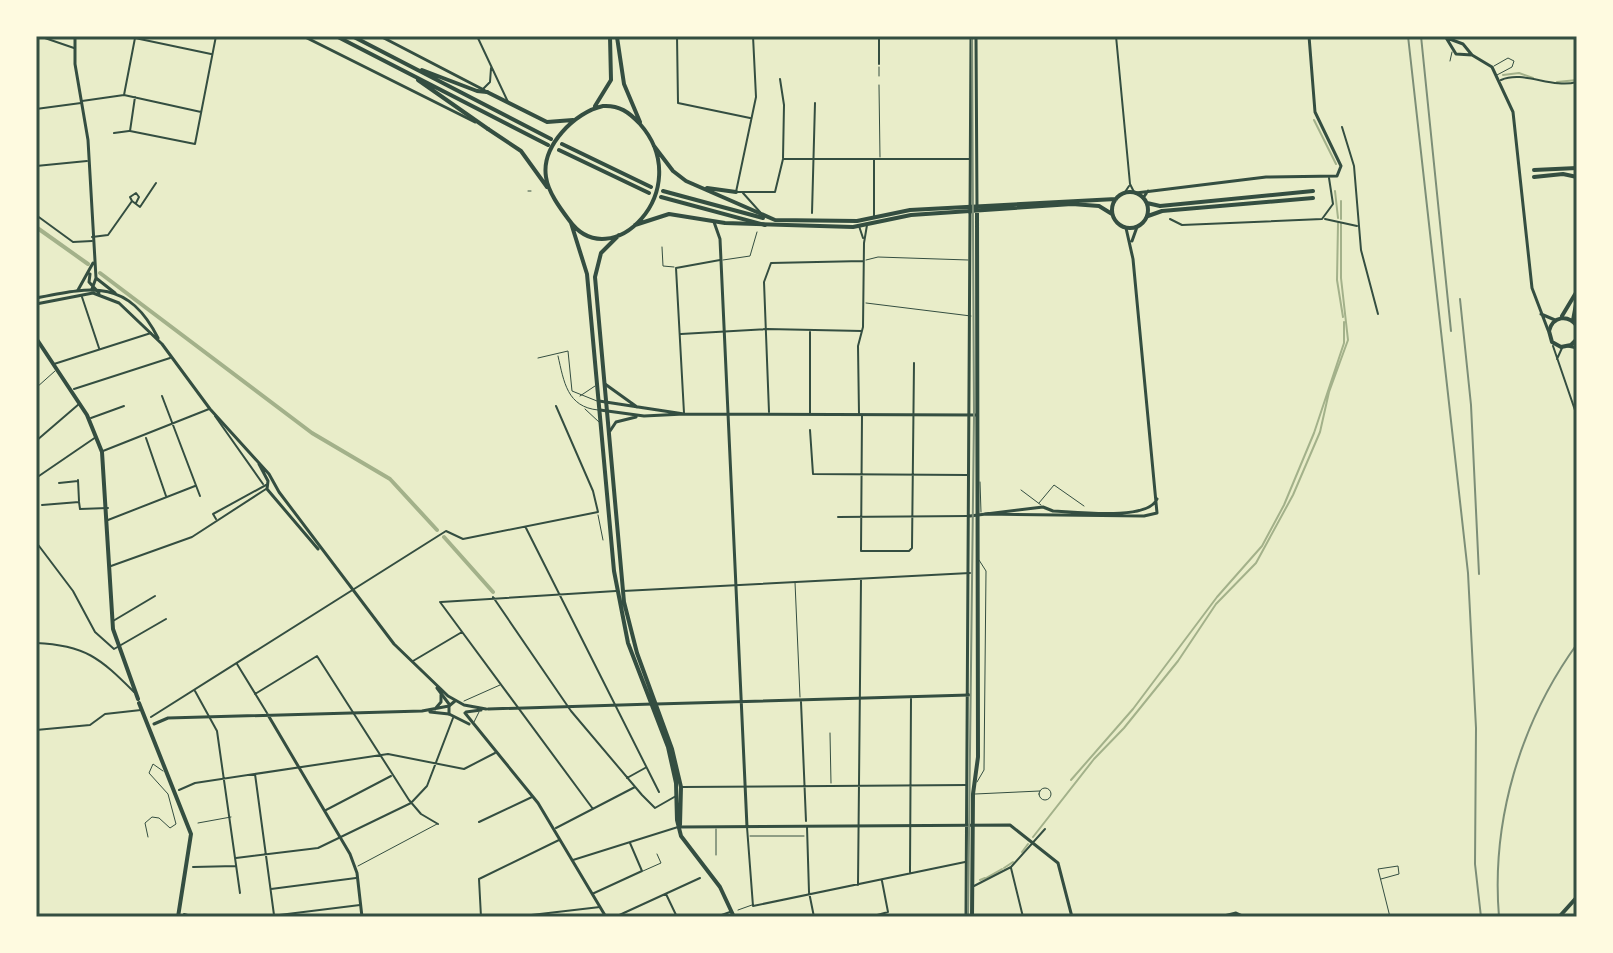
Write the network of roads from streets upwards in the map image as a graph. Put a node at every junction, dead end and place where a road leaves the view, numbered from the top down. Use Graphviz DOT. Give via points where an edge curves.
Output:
graph roads {
  1 [pos="39,36"];
  2 [pos="75,36"];
  3 [pos="216,36"];
  4 [pos="303,36"];
  5 [pos="336,36"];
  6 [pos="352,36"];
  7 [pos="380,36"];
  8 [pos="477,36"];
  9 [pos="677,36"];
  10 [pos="753,36"];
  11 [pos="879,36"];
  12 [pos="973,36"];
  13 [pos="1116,36"];
  14 [pos="1309,36"];
  15 [pos="610,37"];
  16 [pos="617,37"];
  17 [pos="1446,37"];
  18 [pos="1457,43"];
  19 [pos="74,48"];
  20 [pos="1465,49"];
  21 [pos="1454,51"];
  22 [pos="213,54"];
  23 [pos="1463,54"];
  24 [pos="1472,55"];
  25 [pos="879,64"];
  26 [pos="491,66"];
  27 [pos="413,67"];
  28 [pos="414,76"];
  29 [pos="780,79"];
  30 [pos="1500,80"];
  31 [pos="1577,82"];
  32 [pos="485,90"];
  33 [pos="36,95"];
  34 [pos="124,95"];
  35 [pos="135,97"];
  36 [pos="81,102"];
  37 [pos="509,103"];
  38 [pos="815,103"];
  39 [pos="37,109"];
  40 [pos="589,110"];
  41 [pos="201,112"];
  42 [pos="752,118"];
  43 [pos="575,119"];
  44 [pos="1342,127"];
  45 [pos="643,128"];
  46 [pos="488,129"];
  47 [pos="130,131"];
  48 [pos="114,133"];
  49 [pos="551,139"];
  50 [pos="562,144"];
  51 [pos="548,145"];
  52 [pos="654,146"];
  53 [pos="559,150"];
  54 [pos="783,159"];
  55 [pos="814,159"];
  56 [pos="874,159"];
  57 [pos="971,159"];
  58 [pos="88,160"];
  59 [pos="1354,165"];
  60 [pos="36,166"];
  61 [pos="1341,168"];
  62 [pos="1577,168"];
  63 [pos="1534,170"];
  64 [pos="1534,177"];
  65 [pos="1577,177"];
  66 [pos="1329,178"];
  67 [pos="156,183"];
  68 [pos="1130,184"];
  69 [pos="651,187"];
  70 [pos="700,188"];
  71 [pos="1151,188"];
  72 [pos="663,191"];
  73 [pos="1313,191"];
  74 [pos="552,192"];
  75 [pos="736,192"];
  76 [pos="743,192"];
  77 [pos="1125,192"];
  78 [pos="1135,192"];
  79 [pos="649,193"];
  80 [pos="661,197"];
  81 [pos="1313,198"];
  82 [pos="1116,199"];
  83 [pos="1145,201"];
  84 [pos="971,210"];
  85 [pos="978,210"];
  86 [pos="812,213"];
  87 [pos="1112,214"];
  88 [pos="36,215"];
  89 [pos="1148,216"];
  90 [pos="874,218"];
  91 [pos="1170,219"];
  92 [pos="1322,219"];
  93 [pos="765,220"];
  94 [pos="714,222"];
  95 [pos="571,223"];
  96 [pos="725,223"];
  97 [pos="635,225"];
  98 [pos="867,225"];
  99 [pos="859,226"];
  100 [pos="1358,226"];
  101 [pos="1137,227"];
  102 [pos="1126,228"];
  103 [pos="619,235"];
  104 [pos="92,239"];
  105 [pos="720,239"];
  106 [pos="1132,241"];
  107 [pos="864,243"];
  108 [pos="721,260"];
  109 [pos="863,261"];
  110 [pos="93,263"];
  111 [pos="90,270"];
  112 [pos="96,278"];
  113 [pos="93,287"];
  114 [pos="78,290"];
  115 [pos="1577,291"];
  116 [pos="99,293"];
  117 [pos="115,293"];
  118 [pos="88,294"];
  119 [pos="81,295"];
  120 [pos="36,298"];
  121 [pos="1577,299"];
  122 [pos="36,304"];
  123 [pos="1540,313"];
  124 [pos="1378,314"];
  125 [pos="1557,319"];
  126 [pos="1576,324"];
  127 [pos="765,330"];
  128 [pos="810,330"];
  129 [pos="862,331"];
  130 [pos="1549,331"];
  131 [pos="724,332"];
  132 [pos="152,333"];
  133 [pos="680,334"];
  134 [pos="36,338"];
  135 [pos="1577,339"];
  136 [pos="1552,342"];
  137 [pos="162,344"];
  138 [pos="41,345"];
  139 [pos="1566,347"];
  140 [pos="1577,348"];
  141 [pos="99,349"];
  142 [pos="36,350"];
  143 [pos="172,358"];
  144 [pos="1557,361"];
  145 [pos="914,363"];
  146 [pos="56,367"];
  147 [pos="605,384"];
  148 [pos="71,390"];
  149 [pos="162,396"];
  150 [pos="603,402"];
  151 [pos="79,403"];
  152 [pos="124,406"];
  153 [pos="556,406"];
  154 [pos="210,409"];
  155 [pos="641,409"];
  156 [pos="603,411"];
  157 [pos="684,414"];
  158 [pos="728,414"];
  159 [pos="769,414"];
  160 [pos="810,415"];
  161 [pos="860,415"];
  162 [pos="914,415"];
  163 [pos="974,415"];
  164 [pos="644,416"];
  165 [pos="1577,416"];
  166 [pos="89,418"];
  167 [pos="173,425"];
  168 [pos="810,430"];
  169 [pos="145,435"];
  170 [pos="609,435"];
  171 [pos="97,436"];
  172 [pos="36,441"];
  173 [pos="102,452"];
  174 [pos="861,474"];
  175 [pos="914,474"];
  176 [pos="969,475"];
  177 [pos="36,478"];
  178 [pos="59,483"];
  179 [pos="269,485"];
  180 [pos="196,486"];
  181 [pos="200,496"];
  182 [pos="166,497"];
  183 [pos="236,501"];
  184 [pos="79,502"];
  185 [pos="42,505"];
  186 [pos="240,506"];
  187 [pos="1156,507"];
  188 [pos="108,508"];
  189 [pos="981,514"];
  190 [pos="1051,514"];
  191 [pos="913,516"];
  192 [pos="970,516"];
  193 [pos="838,517"];
  194 [pos="861,517"];
  195 [pos="108,520"];
  196 [pos="217,520"];
  197 [pos="525,527"];
  198 [pos="36,542"];
  199 [pos="109,567"];
  200 [pos="970,573"];
  201 [pos="861,579"];
  202 [pos="736,585"];
  203 [pos="353,590"];
  204 [pos="620,591"];
  205 [pos="559,595"];
  206 [pos="155,596"];
  207 [pos="493,597"];
  208 [pos="166,619"];
  209 [pos="112,621"];
  210 [pos="462,632"];
  211 [pos="36,643"];
  212 [pos="118,650"];
  213 [pos="412,662"];
  214 [pos="236,663"];
  215 [pos="429,679"];
  216 [pos="195,690"];
  217 [pos="440,692"];
  218 [pos="255,694"];
  219 [pos="969,695"];
  220 [pos="911,697"];
  221 [pos="860,698"];
  222 [pos="138,699"];
  223 [pos="800,700"];
  224 [pos="456,701"];
  225 [pos="741,701"];
  226 [pos="463,704"];
  227 [pos="654,704"];
  228 [pos="449,705"];
  229 [pos="616,705"];
  230 [pos="167,707"];
  231 [pos="569,708"];
  232 [pos="434,709"];
  233 [pos="486,709"];
  234 [pos="520,709"];
  235 [pos="142,710"];
  236 [pos="422,711"];
  237 [pos="354,713"];
  238 [pos="466,713"];
  239 [pos="449,714"];
  240 [pos="268,715"];
  241 [pos="213,717"];
  242 [pos="148,718"];
  243 [pos="168,718"];
  244 [pos="453,718"];
  245 [pos="459,719"];
  246 [pos="151,725"];
  247 [pos="472,725"];
  248 [pos="36,730"];
  249 [pos="495,753"];
  250 [pos="380,755"];
  251 [pos="436,763"];
  252 [pos="298,767"];
  253 [pos="646,767"];
  254 [pos="255,774"];
  255 [pos="393,775"];
  256 [pos="225,778"];
  257 [pos="627,778"];
  258 [pos="805,785"];
  259 [pos="859,785"];
  260 [pos="910,785"];
  261 [pos="967,785"];
  262 [pos="746,786"];
  263 [pos="635,787"];
  264 [pos="681,787"];
  265 [pos="177,790"];
  266 [pos="659,792"];
  267 [pos="677,795"];
  268 [pos="533,796"];
  269 [pos="662,797"];
  270 [pos="411,803"];
  271 [pos="665,803"];
  272 [pos="593,809"];
  273 [pos="325,810"];
  274 [pos="677,810"];
  275 [pos="479,822"];
  276 [pos="438,824"];
  277 [pos="806,824"];
  278 [pos="858,826"];
  279 [pos="910,826"];
  280 [pos="969,826"];
  281 [pos="679,827"];
  282 [pos="747,827"];
  283 [pos="555,829"];
  284 [pos="1045,829"];
  285 [pos="340,837"];
  286 [pos="560,839"];
  287 [pos="630,842"];
  288 [pos="1033,843"];
  289 [pos="266,854"];
  290 [pos="236,858"];
  291 [pos="572,860"];
  292 [pos="966,861"];
  293 [pos="237,865"];
  294 [pos="190,867"];
  295 [pos="1011,867"];
  296 [pos="911,873"];
  297 [pos="358,878"];
  298 [pos="700,878"];
  299 [pos="882,879"];
  300 [pos="858,885"];
  301 [pos="972,885"];
  302 [pos="271,889"];
  303 [pos="240,893"];
  304 [pos="666,893"];
  305 [pos="592,894"];
  306 [pos="810,895"];
  307 [pos="1576,899"];
  308 [pos="361,905"];
  309 [pos="600,907"];
  310 [pos="181,914"];
  311 [pos="732,914"];
  312 [pos="274,915"];
  313 [pos="1562,916"];
  314 [pos="195,917"];
  315 [pos="263,917"];
  316 [pos="362,917"];
  317 [pos="481,917"];
  318 [pos="514,917"];
  319 [pos="606,917"];
  320 [pos="615,917"];
  321 [pos="677,917"];
  322 [pos="716,917"];
  323 [pos="814,917"];
  324 [pos="870,917"];
  325 [pos="966,917"];
  326 [pos="972,917"];
  327 [pos="1023,917"];
  328 [pos="1071,917"];
  329 [pos="1222,917"];
  330 [pos="1239,917"];
  331 [pos="1245,917"];
  1 -- 19 [label="street"];
  2 -- 19 [label="street"];
  3 -- 22 [label="street"];
  4 -- 46 [label="street"];
  5 -- 28 [label="main road"];
  6 -- 27 [label="main road"];
  7 -- 32 [label="street"];
  8 -- 26 [label="street"];
  9 -- 42 [label="street" via="678,103"];
  10 -- 42 [label="street"];
  11 -- 25 [label="street"];
  12 -- 57 [label="street"];
  12 -- 85 [label="street"];
  13 -- 68 [label="street"];
  14 -- 61 [label="street" via="1315,112"];
  15 -- 40 [label="main road" via="611,80"];
  16 -- 45 [label="main road" via="624,84"];
  17 -- 18 [label="street"];
  17 -- 21 [label="street"];
  18 -- 20 [label="street"];
  18 -- 21 [label="street"];
  19 -- 36 [label="street"];
  20 -- 23 [label="street"];
  20 -- 24 [label="street"];
  21 -- 23 [label="street"];
  22 -- 34 [label="street" via="135,38"];
  22 -- 41 [label="street"];
  23 -- 24 [label="street"];
  24 -- 30 [label="street" via="1492,67"];
  26 -- 32 [label="street"];
  26 -- 37 [label="street"];
  27 -- 32 [label="main road"];
  27 -- 49 [label="main road"];
  28 -- 46 [label="main road"];
  28 -- 51 [label="main road"];
  29 -- 54 [label="street"];
  30 -- 31 [label="street" via="1515,76 1548,84"];
  30 -- 123 [label="street" via="1515,119 1531,286"];
  32 -- 37 [label="main road"];
  33 -- 39 [label="street"];
  34 -- 35 [label="street"];
  34 -- 36 [label="street"];
  35 -- 41 [label="street"];
  35 -- 47 [label="street"];
  36 -- 39 [label="street"];
  36 -- 58 [label="street"];
  37 -- 43 [label="main road" via="547,122"];
  38 -- 55 [label="street"];
  40 -- 43 [label="main road"];
  40 -- 45 [label="main road" via="619,108"];
  41 -- 47 [label="street" via="195,144"];
  42 -- 75 [label="street"];
  43 -- 74 [label="main road" via="549,157 545,174"];
  44 -- 59 [label="street"];
  45 -- 52 [label="main road"];
  46 -- 74 [label="main road" via="521,151"];
  47 -- 48 [label="street"];
  50 -- 69 [label="main road"];
  52 -- 70 [label="main road" via="675,173"];
  52 -- 97 [label="main road" via="660,179 652,205"];
  53 -- 79 [label="main road"];
  54 -- 55 [label="street"];
  54 -- 76 [label="street" via="775,192"];
  55 -- 56 [label="street"];
  55 -- 86 [label="street"];
  56 -- 57 [label="street"];
  56 -- 90 [label="street"];
  57 -- 84 [label="street"];
  58 -- 60 [label="street"];
  58 -- 104 [label="street"];
  59 -- 61 [label="street"];
  59 -- 100 [label="street"];
  61 -- 66 [label="street"];
  62 -- 63 [label="main road"];
  64 -- 65 [label="main road"];
  66 -- 71 [label="street" via="1296,174"];
  66 -- 92 [label="street" via="1333,204"];
  67 -- 104 [label="street" via="140,207 134,202 108,235"];
  68 -- 77 [label="street"];
  68 -- 78 [label="street"];
  70 -- 75 [label="main road"];
  70 -- 93 [label="main road"];
  71 -- 78 [label="street"];
  71 -- 83 [label="street"];
  72 -- 93 [label="main road"];
  73 -- 83 [label="main road" via="1160,206"];
  74 -- 95 [label="main road"];
  75 -- 76 [label="street"];
  76 -- 93 [label="street"];
  77 -- 78 [label="main road"];
  77 -- 82 [label="main road"];
  78 -- 83 [label="main road"];
  80 -- 93 [label="main road"];
  81 -- 89 [label="main road"];
  82 -- 85 [label="main road"];
  82 -- 87 [label="main road"];
  83 -- 89 [label="main road"];
  84 -- 85 [label="main road"];
  84 -- 90 [label="main road" via="910,210"];
  84 -- 98 [label="main road"];
  84 -- 163 [label="street"];
  85 -- 87 [label="main road" via="1072,204 1102,207"];
  85 -- 163 [label="main road"];
  87 -- 102 [label="main road"];
  88 -- 104 [label="street" via="73,242"];
  89 -- 101 [label="main road"];
  90 -- 93 [label="main road"];
  91 -- 92 [label="street" via="1182,225"];
  92 -- 100 [label="street"];
  93 -- 96 [label="main road"];
  93 -- 99 [label="main road"];
  94 -- 96 [label="main road"];
  94 -- 97 [label="main road" via="669,214"];
  94 -- 105 [label="street"];
  95 -- 103 [label="main road" via="595,239"];
  95 -- 150 [label="main road" via="586,268"];
  96 -- 105 [label="street"];
  97 -- 103 [label="main road"];
  98 -- 99 [label="main road"];
  98 -- 107 [label="street"];
  99 -- 107 [label="street"];
  100 -- 124 [label="street"];
  101 -- 102 [label="main road"];
  101 -- 106 [label="street"];
  102 -- 106 [label="street"];
  103 -- 147 [label="main road" via="602,250 595,269"];
  104 -- 110 [label="street"];
  105 -- 108 [label="street"];
  106 -- 187 [label="street"];
  107 -- 109 [label="street"];
  108 -- 131 [label="street"];
  108 -- 133 [label="street" via="677,268"];
  109 -- 127 [label="street" via="774,261 764,282"];
  109 -- 129 [label="street"];
  110 -- 111 [label="street"];
  110 -- 112 [label="street"];
  111 -- 113 [label="street"];
  111 -- 114 [label="street"];
  112 -- 113 [label="street"];
  112 -- 117 [label="street"];
  113 -- 114 [label="street"];
  113 -- 116 [label="street"];
  113 -- 117 [label="street"];
  113 -- 118 [label="street"];
  114 -- 120 [label="street"];
  115 -- 125 [label="main road"];
  116 -- 118 [label="street"];
  116 -- 132 [label="street" via="119,303"];
  117 -- 137 [label="street" via="146,318"];
  118 -- 119 [label="street"];
  119 -- 122 [label="street"];
  119 -- 141 [label="street"];
  121 -- 126 [label="main road" via="1572,313"];
  123 -- 125 [label="street"];
  123 -- 130 [label="street"];
  125 -- 126 [label="main road"];
  125 -- 130 [label="main road"];
  127 -- 128 [label="street"];
  127 -- 131 [label="street"];
  127 -- 159 [label="street"];
  128 -- 129 [label="street"];
  128 -- 160 [label="street"];
  129 -- 161 [label="street"];
  130 -- 136 [label="main road"];
  131 -- 133 [label="street"];
  131 -- 158 [label="street"];
  132 -- 137 [label="street"];
  132 -- 141 [label="street"];
  133 -- 157 [label="street"];
  134 -- 138 [label="main road"];
  135 -- 139 [label="main road"];
  136 -- 139 [label="main road"];
  136 -- 144 [label="street"];
  137 -- 143 [label="street"];
  138 -- 142 [label="street"];
  138 -- 146 [label="main road"];
  139 -- 140 [label="street"];
  139 -- 144 [label="street" via="1558,352"];
  141 -- 146 [label="street"];
  143 -- 148 [label="street"];
  143 -- 154 [label="street"];
  144 -- 165 [label="street"];
  145 -- 162 [label="street"];
  146 -- 148 [label="main road"];
  147 -- 150 [label="main road"];
  147 -- 155 [label="street"];
  148 -- 151 [label="main road"];
  149 -- 167 [label="street"];
  150 -- 155 [label="street"];
  150 -- 156 [label="main road"];
  151 -- 166 [label="main road"];
  151 -- 172 [label="street"];
  152 -- 166 [label="street"];
  153 -- 197 [label="street" via="595,494 597,512"];
  154 -- 167 [label="street"];
  154 -- 179 [label="street"];
  154 -- 179 [label="street" via="253,454"];
  155 -- 157 [label="street"];
  156 -- 164 [label="street"];
  156 -- 170 [label="main road"];
  156 -- 204 [label="main road" via="600,424"];
  157 -- 158 [label="street"];
  157 -- 164 [label="street"];
  158 -- 159 [label="street"];
  158 -- 202 [label="street"];
  159 -- 160 [label="street"];
  160 -- 161 [label="street"];
  161 -- 162 [label="street"];
  161 -- 174 [label="street"];
  162 -- 163 [label="street"];
  162 -- 175 [label="street"];
  163 -- 176 [label="street"];
  163 -- 189 [label="main road"];
  164 -- 170 [label="street" via="616,422"];
  166 -- 171 [label="main road"];
  167 -- 169 [label="street"];
  167 -- 180 [label="street"];
  168 -- 174 [label="street" via="813,473"];
  169 -- 173 [label="street"];
  169 -- 182 [label="street"];
  170 -- 204 [label="main road"];
  171 -- 173 [label="main road"];
  171 -- 177 [label="street"];
  173 -- 188 [label="main road"];
  174 -- 175 [label="street"];
  174 -- 194 [label="street"];
  175 -- 176 [label="street"];
  175 -- 191 [label="street"];
  176 -- 192 [label="street"];
  178 -- 184 [label="street" via="78,480"];
  179 -- 183 [label="street"];
  179 -- 186 [label="street"];
  179 -- 203 [label="street"];
  180 -- 181 [label="street"];
  180 -- 182 [label="street"];
  182 -- 195 [label="street"];
  183 -- 186 [label="street"];
  183 -- 196 [label="street" via="213,514"];
  184 -- 185 [label="street"];
  184 -- 188 [label="street" via="80,509"];
  186 -- 196 [label="street"];
  187 -- 190 [label="street"];
  187 -- 190 [label="street" via="1151,516"];
  188 -- 195 [label="main road"];
  189 -- 190 [label="street"];
  189 -- 190 [label="street" via="1040,505"];
  189 -- 192 [label="street"];
  189 -- 280 [label="main road" via="978,760"];
  191 -- 192 [label="street"];
  191 -- 194 [label="street"];
  191 -- 194 [label="street" via="911,551 861,552"];
  192 -- 200 [label="street"];
  193 -- 194 [label="street"];
  195 -- 199 [label="main road"];
  196 -- 199 [label="street" via="192,537"];
  197 -- 203 [label="street" via="463,539 445,532"];
  197 -- 205 [label="street"];
  198 -- 212 [label="street" via="73,591 95,632"];
  199 -- 209 [label="main road"];
  200 -- 201 [label="street"];
  200 -- 219 [label="street"];
  201 -- 202 [label="street"];
  201 -- 221 [label="street"];
  202 -- 204 [label="street"];
  202 -- 225 [label="street"];
  203 -- 213 [label="street"];
  203 -- 214 [label="street"];
  204 -- 205 [label="street"];
  204 -- 227 [label="main road"];
  205 -- 207 [label="street"];
  205 -- 229 [label="street"];
  206 -- 209 [label="street"];
  207 -- 210 [label="street" via="440,602"];
  207 -- 231 [label="street"];
  208 -- 212 [label="street"];
  209 -- 212 [label="main road"];
  210 -- 213 [label="street"];
  210 -- 234 [label="street"];
  211 -- 222 [label="street" via="72,645 106,667"];
  212 -- 222 [label="main road"];
  213 -- 215 [label="street"];
  214 -- 216 [label="street"];
  214 -- 218 [label="street"];
  215 -- 217 [label="street"];
  215 -- 224 [label="street"];
  216 -- 230 [label="street"];
  216 -- 241 [label="street"];
  217 -- 228 [label="street"];
  217 -- 232 [label="street" via="441,702"];
  218 -- 237 [label="street" via="317,656"];
  218 -- 240 [label="street"];
  219 -- 220 [label="street"];
  219 -- 261 [label="street"];
  220 -- 221 [label="street"];
  220 -- 260 [label="street"];
  221 -- 223 [label="street"];
  221 -- 259 [label="street"];
  222 -- 235 [label="main road"];
  223 -- 225 [label="street"];
  223 -- 258 [label="street"];
  224 -- 226 [label="street"];
  224 -- 228 [label="street"];
  225 -- 227 [label="street"];
  225 -- 262 [label="street"];
  226 -- 233 [label="street"];
  226 -- 238 [label="street"];
  227 -- 229 [label="street"];
  227 -- 264 [label="main road"];
  227 -- 267 [label="main road"];
  228 -- 232 [label="street"];
  228 -- 239 [label="street"];
  229 -- 231 [label="street"];
  229 -- 253 [label="street"];
  230 -- 242 [label="street"];
  230 -- 243 [label="street"];
  231 -- 234 [label="street"];
  231 -- 257 [label="street"];
  232 -- 236 [label="street"];
  233 -- 234 [label="street"];
  233 -- 238 [label="street"];
  234 -- 272 [label="street"];
  235 -- 242 [label="main road"];
  235 -- 248 [label="street" via="105,714 90,725"];
  236 -- 237 [label="street"];
  236 -- 239 [label="street"];
  237 -- 240 [label="street"];
  237 -- 250 [label="street"];
  238 -- 245 [label="street"];
  238 -- 247 [label="street"];
  239 -- 244 [label="street"];
  240 -- 241 [label="street"];
  240 -- 252 [label="street"];
  241 -- 243 [label="street"];
  241 -- 256 [label="street"];
  242 -- 246 [label="main road"];
  243 -- 246 [label="street"];
  244 -- 245 [label="street"];
  244 -- 251 [label="street"];
  245 -- 247 [label="street"];
  246 -- 265 [label="main road"];
  247 -- 249 [label="street"];
  249 -- 251 [label="street" via="464,769"];
  249 -- 268 [label="street"];
  250 -- 251 [label="street" via="409,755"];
  250 -- 252 [label="street"];
  250 -- 255 [label="street"];
  251 -- 270 [label="street" via="424,791"];
  252 -- 254 [label="street"];
  252 -- 273 [label="street"];
  253 -- 257 [label="street"];
  253 -- 266 [label="street"];
  254 -- 256 [label="street"];
  254 -- 289 [label="street"];
  255 -- 270 [label="street"];
  255 -- 273 [label="street"];
  256 -- 265 [label="street"];
  256 -- 290 [label="street"];
  257 -- 263 [label="street"];
  258 -- 259 [label="street"];
  258 -- 262 [label="street"];
  258 -- 277 [label="street"];
  259 -- 260 [label="street"];
  259 -- 278 [label="street"];
  260 -- 261 [label="street"];
  260 -- 279 [label="street"];
  261 -- 280 [label="street"];
  262 -- 264 [label="street"];
  262 -- 282 [label="street"];
  263 -- 271 [label="street" via="655,808"];
  263 -- 272 [label="street"];
  264 -- 281 [label="main road"];
  265 -- 294 [label="main road" via="192,837"];
  267 -- 271 [label="street"];
  267 -- 274 [label="main road"];
  268 -- 275 [label="street"];
  268 -- 283 [label="street"];
  269 -- 271 [label="street"];
  270 -- 276 [label="street"];
  270 -- 285 [label="street"];
  271 -- 274 [label="street"];
  272 -- 283 [label="street"];
  273 -- 285 [label="street"];
  274 -- 281 [label="main road"];
  277 -- 278 [label="street"];
  277 -- 282 [label="street"];
  277 -- 306 [label="street"];
  278 -- 279 [label="street"];
  278 -- 300 [label="street"];
  279 -- 280 [label="street"];
  279 -- 296 [label="street"];
  280 -- 288 [label="street" via="1010,825"];
  280 -- 292 [label="street"];
  280 -- 301 [label="main road"];
  281 -- 282 [label="street"];
  281 -- 287 [label="street"];
  281 -- 311 [label="main road"];
  282 -- 306 [label="street" via="752,905"];
  283 -- 286 [label="street"];
  284 -- 288 [label="street"];
  285 -- 289 [label="street" via="315,849"];
  285 -- 297 [label="street"];
  286 -- 291 [label="street"];
  286 -- 317 [label="street" via="479,879"];
  287 -- 291 [label="street"];
  287 -- 305 [label="street" via="642,871"];
  288 -- 295 [label="street"];
  288 -- 328 [label="street" via="1060,866"];
  289 -- 290 [label="street"];
  289 -- 302 [label="street"];
  290 -- 293 [label="street"];
  291 -- 305 [label="street"];
  292 -- 296 [label="street"];
  292 -- 325 [label="street"];
  293 -- 294 [label="street"];
  293 -- 303 [label="street"];
  294 -- 310 [label="main road"];
  295 -- 301 [label="street"];
  295 -- 327 [label="street"];
  296 -- 299 [label="street"];
  297 -- 302 [label="street"];
  297 -- 308 [label="street"];
  298 -- 304 [label="street"];
  299 -- 300 [label="street"];
  299 -- 324 [label="street" via="888,912"];
  300 -- 306 [label="street"];
  301 -- 326 [label="main road"];
  302 -- 312 [label="street"];
  304 -- 320 [label="street"];
  304 -- 321 [label="street"];
  305 -- 309 [label="street"];
  306 -- 323 [label="street"];
  307 -- 313 [label="main road"];
  308 -- 312 [label="street"];
  308 -- 316 [label="street"];
  309 -- 318 [label="street"];
  309 -- 319 [label="street"];
  310 -- 314 [label="street"];
  311 -- 322 [label="street"];
  312 -- 315 [label="street"];
  329 -- 330 [label="street"];
  329 -- 331 [label="street"];
}
